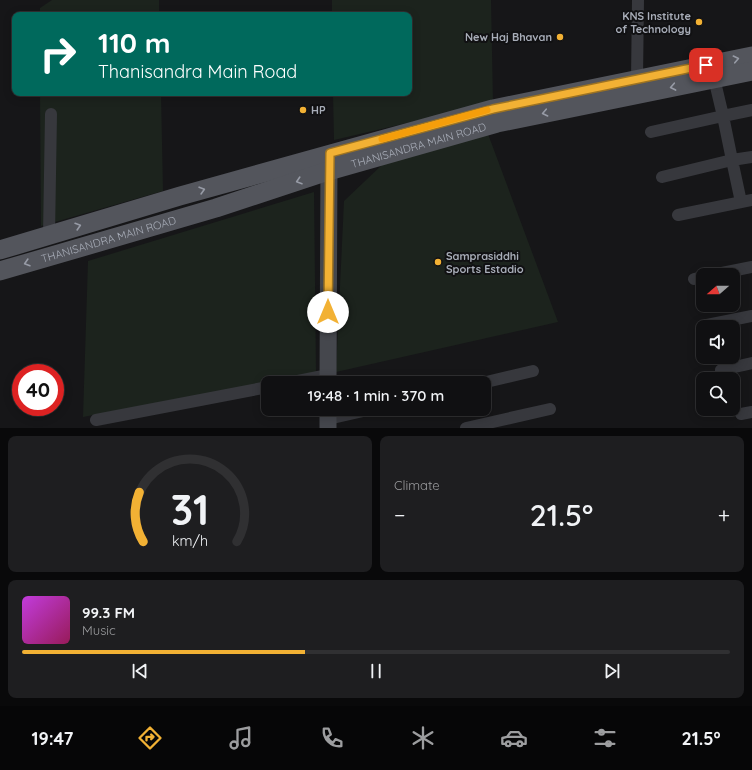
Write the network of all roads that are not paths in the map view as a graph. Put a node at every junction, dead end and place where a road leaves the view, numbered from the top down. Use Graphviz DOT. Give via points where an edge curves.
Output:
graph roads {
  1 [pos="638,0"];
  2 [pos="752,56"];
  3 [pos="752,71"];
  4 [pos="714,78"];
  5 [pos="637,79"];
  6 [pos="752,110"];
  7 [pos="51,114"];
  8 [pos="723,116"];
  9 [pos="651,132"];
  10 [pos="752,157"];
  11 [pos="732,160"];
  12 [pos="329,162"];
  13 [pos="662,176"];
  14 [pos="746,201"];
  15 [pos="678,215"];
  16 [pos="49,235"];
  17 [pos="0,250"];
  18 [pos="752,267"];
  19 [pos="740,269"];
  20 [pos="0,271"];
  21 [pos="752,316"];
  22 [pos="732,320"];
  23 [pos="752,363"];
  24 [pos="721,370"];
  25 [pos="533,371"];
  26 [pos="328,376"];
  27 [pos="491,381"];
  28 [pos="261,388"];
  29 [pos="550,409"];
  30 [pos="341,416"];
  31 [pos="328,419"];
  32 [pos="96,420"];
  33 [pos="466,428"];
  1 -- 5 [label="street"];
  5 -- 2 [label="main road, THANISANDRA MAIN ROAD, one-way"];
  3 -- 4 [label="main road, THANISANDRA MAIN ROAD"];
  4 -- 8 [label="street"];
  4 -- 12 [label="main road, THANISANDRA MAIN ROAD, one-way" via="498,123"];
  5 -- 12 [label="main road, THANISANDRA MAIN ROAD" via="493,109"];
  6 -- 8 [label="street"];
  7 -- 16 [label="street"];
  8 -- 9 [label="street"];
  8 -- 11 [label="street"];
  10 -- 11 [label="street"];
  11 -- 13 [label="street"];
  11 -- 14 [label="street"];
  16 -- 12 [label="main road, THANISANDRA MAIN ROAD, one-way"];
  12 -- 20 [label="main road, THANISANDRA MAIN ROAD, one-way" via="216,208"];
  12 -- 26 [label="street"];
  14 -- 15 [label="street"];
  16 -- 17 [label="main road, THANISANDRA MAIN ROAD"];
  18 -- 19 [label="street"];
  21 -- 22 [label="street"];
  23 -- 24 [label="street"];
  25 -- 27 [label="street"];
  28 -- 32 [label="street"];
  29 -- 33 [label="street"];
  30 -- 31 [label="street"];
}
